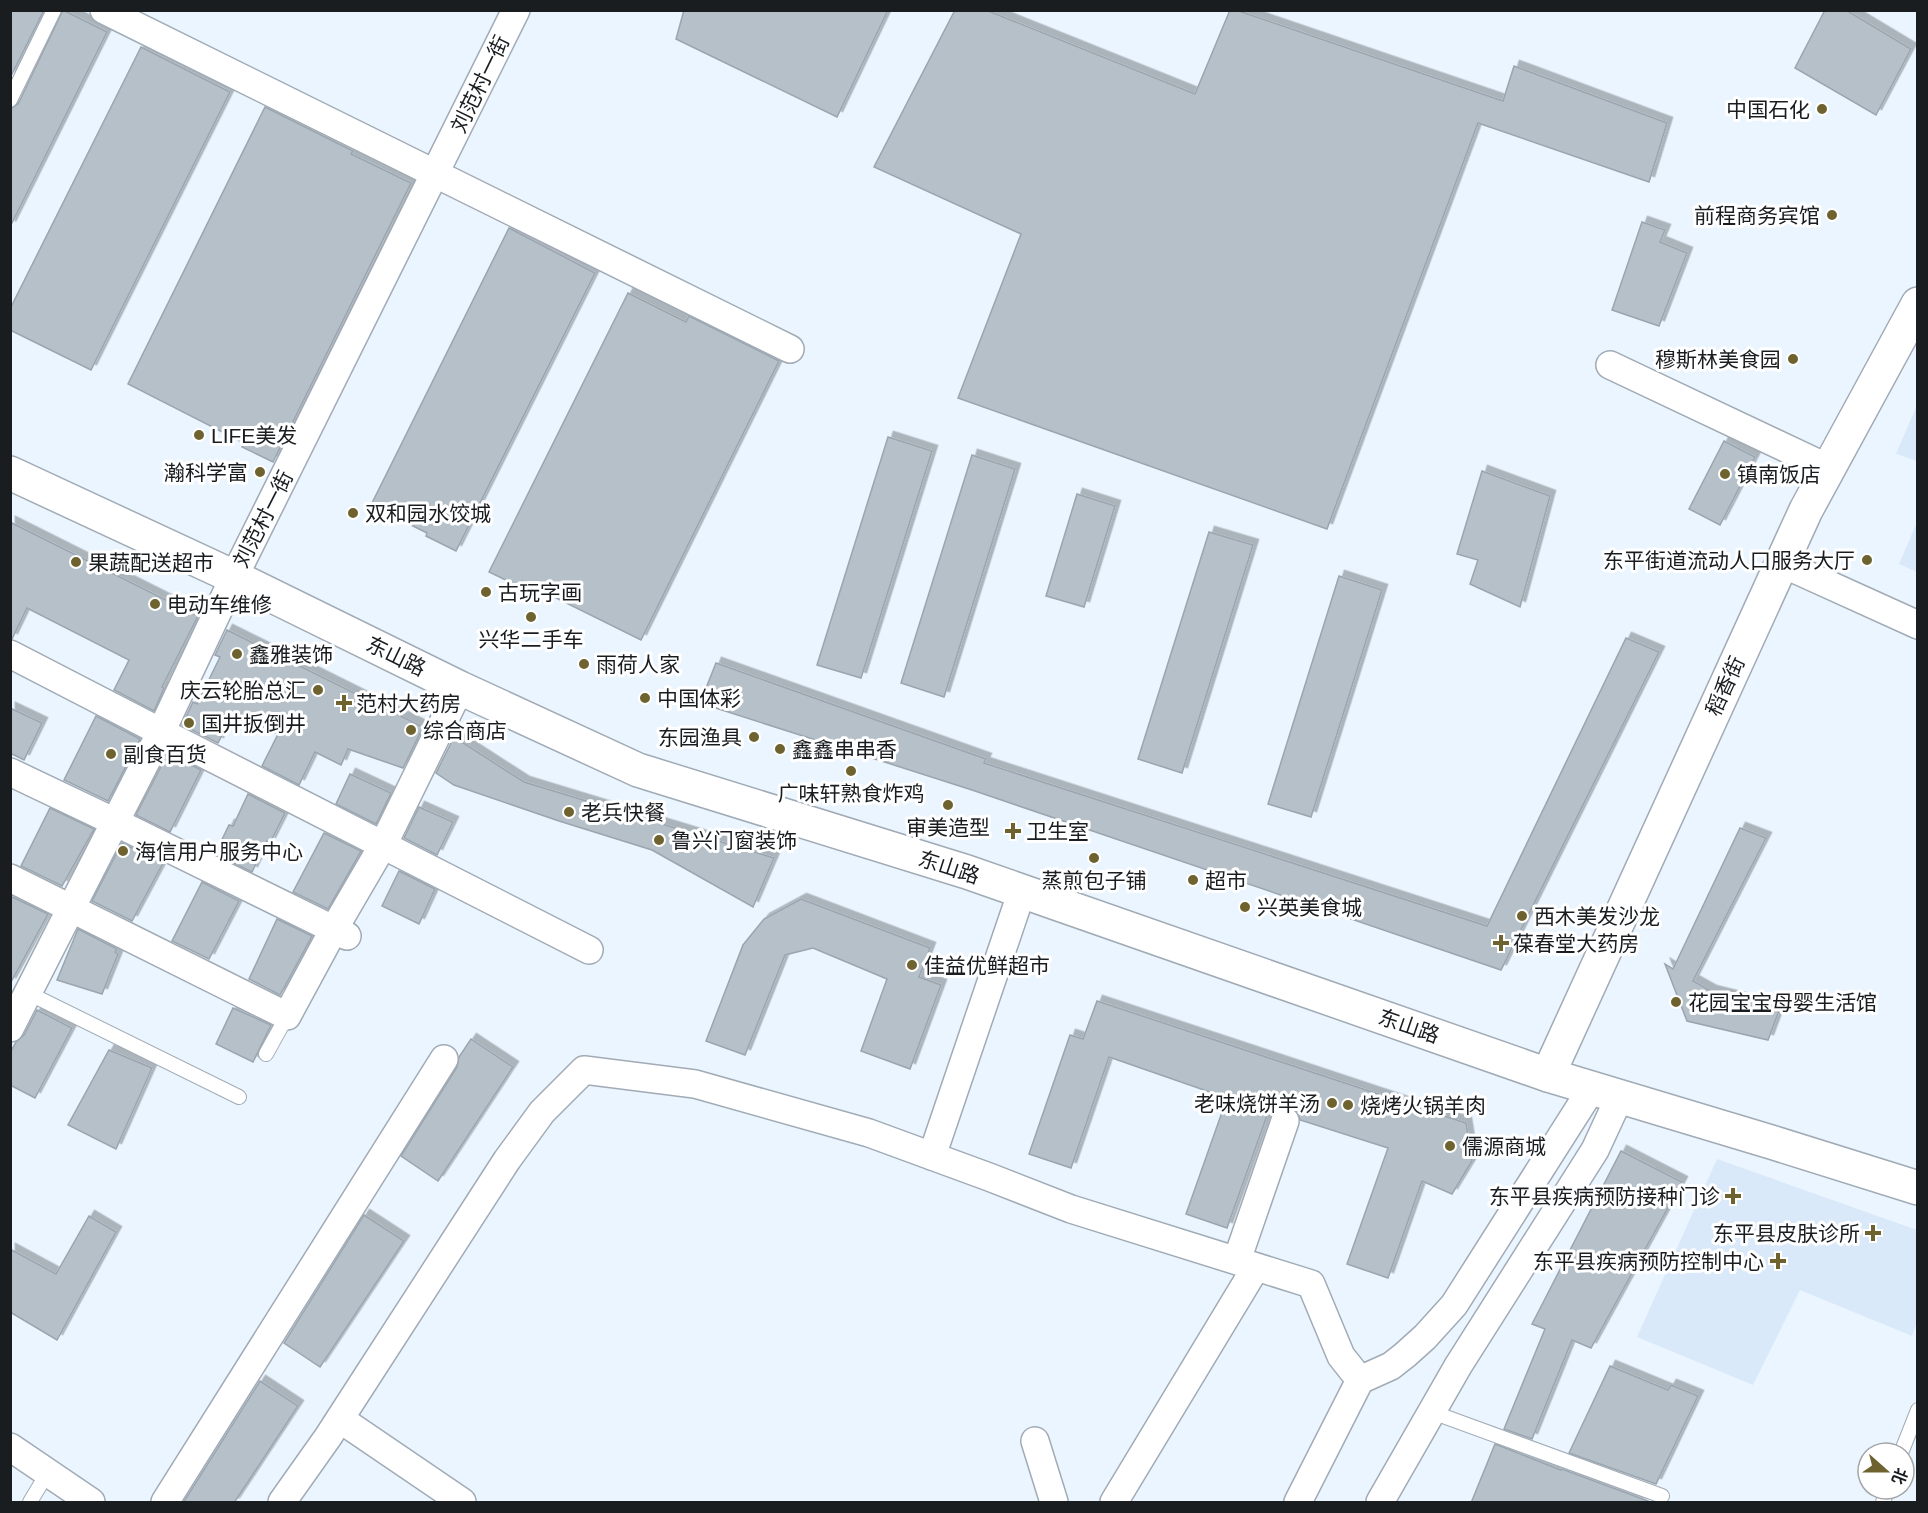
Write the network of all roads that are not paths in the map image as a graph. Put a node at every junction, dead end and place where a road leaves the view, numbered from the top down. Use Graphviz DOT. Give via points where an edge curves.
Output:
graph roads {
  1 [pos="54,10"];
  2 [pos="105,10"];
  3 [pos="516,10"];
  4 [pos="10,100"];
  5 [pos="436,175"];
  6 [pos="1917,304"];
  7 [pos="790,348"];
  8 [pos="1610,365"];
  9 [pos="1828,468"];
  10 [pos="10,474"];
  11 [pos="1782,563"];
  12 [pos="234,577"];
  13 [pos="1917,625"];
  14 [pos="10,654"];
  15 [pos="460,688"];
  16 [pos="161,732"];
  17 [pos="10,772"];
  18 [pos="116,822"];
  19 [pos="383,845"];
  20 [pos="10,878"];
  21 [pos="1022,891"];
  22 [pos="71,908"];
  23 [pos="341,933"];
  24 [pos="590,950"];
  25 [pos="19,989"];
  26 [pos="287,1016"];
  27 [pos="10,1028"];
  28 [pos="266,1054"];
  29 [pos="444,1059"];
  30 [pos="1548,1075"];
  31 [pos="1606,1092"];
  32 [pos="239,1096"];
  33 [pos="1285,1121"];
  34 [pos="932,1156"];
  35 [pos="1917,1188"];
  36 [pos="1246,1264"];
  37 [pos="1360,1380"];
  38 [pos="1917,1410"];
  39 [pos="1432,1412"];
  40 [pos="340,1419"];
  41 [pos="1035,1441"];
  42 [pos="1905,1441"];
  43 [pos="10,1447"];
  44 [pos="48,1472"];
  45 [pos="1662,1496"];
  46 [pos="1388,1500"];
  47 [pos="30,1503"];
  48 [pos="91,1503"];
  49 [pos="165,1503"];
  50 [pos="282,1503"];
  51 [pos="462,1503"];
  52 [pos="1054,1503"];
  53 [pos="1114,1503"];
  54 [pos="1298,1503"];
  1 -- 4 [label="lane"];
  2 -- 5 [label="street"];
  3 -- 5 [label="street, 刘范村一街"];
  5 -- 7 [label="street"];
  5 -- 12 [label="street, 刘范村一街"];
  6 -- 9 [label="street, 稻香街"];
  8 -- 9 [label="street"];
  9 -- 11 [label="street, 稻香街"];
  10 -- 12 [label="street, 东山路"];
  11 -- 13 [label="street"];
  11 -- 30 [label="street, 稻香街"];
  12 -- 15 [label="street, 东山路"];
  12 -- 16 [label="street, 刘范村一街"];
  14 -- 16 [label="street"];
  15 -- 19 [label="street"];
  15 -- 21 [label="street, 东山路" via="638,770"];
  16 -- 18 [label="street, 刘范村一街"];
  16 -- 19 [label="street"];
  17 -- 18 [label="street"];
  18 -- 22 [label="street, 刘范村一街"];
  18 -- 23 [label="street"];
  19 -- 23 [label="street"];
  19 -- 24 [label="street"];
  20 -- 22 [label="street"];
  21 -- 30 [label="street, 东山路"];
  21 -- 34 [label="street"];
  22 -- 25 [label="street, 刘范村一街"];
  22 -- 26 [label="street"];
  23 -- 26 [label="street"];
  25 -- 27 [label="street, 刘范村一街"];
  25 -- 32 [label="lane"];
  26 -- 28 [label="lane"];
  29 -- 49 [label="street"];
  30 -- 31 [label="street, 东山路"];
  31 -- 35 [label="street, 东山路"];
  31 -- 37 [label="street" via="1454,1305 1405,1355"];
  31 -- 39 [label="street" via="1595,1150"];
  33 -- 36 [label="street"];
  34 -- 36 [label="street" via="1071,1209"];
  34 -- 40 [label="street" via="869,1133 695,1084 584,1070 542,1112 507,1160"];
  36 -- 37 [label="street" via="1311,1284 1341,1356"];
  36 -- 53 [label="street"];
  37 -- 54 [label="street"];
  38 -- 42 [label="lane"];
  39 -- 45 [label="lane"];
  39 -- 46 [label="street"];
  40 -- 50 [label="street"];
  40 -- 51 [label="street"];
  41 -- 52 [label="street"];
  43 -- 44 [label="street"];
  44 -- 47 [label="lane"];
  44 -- 48 [label="street"];
}
